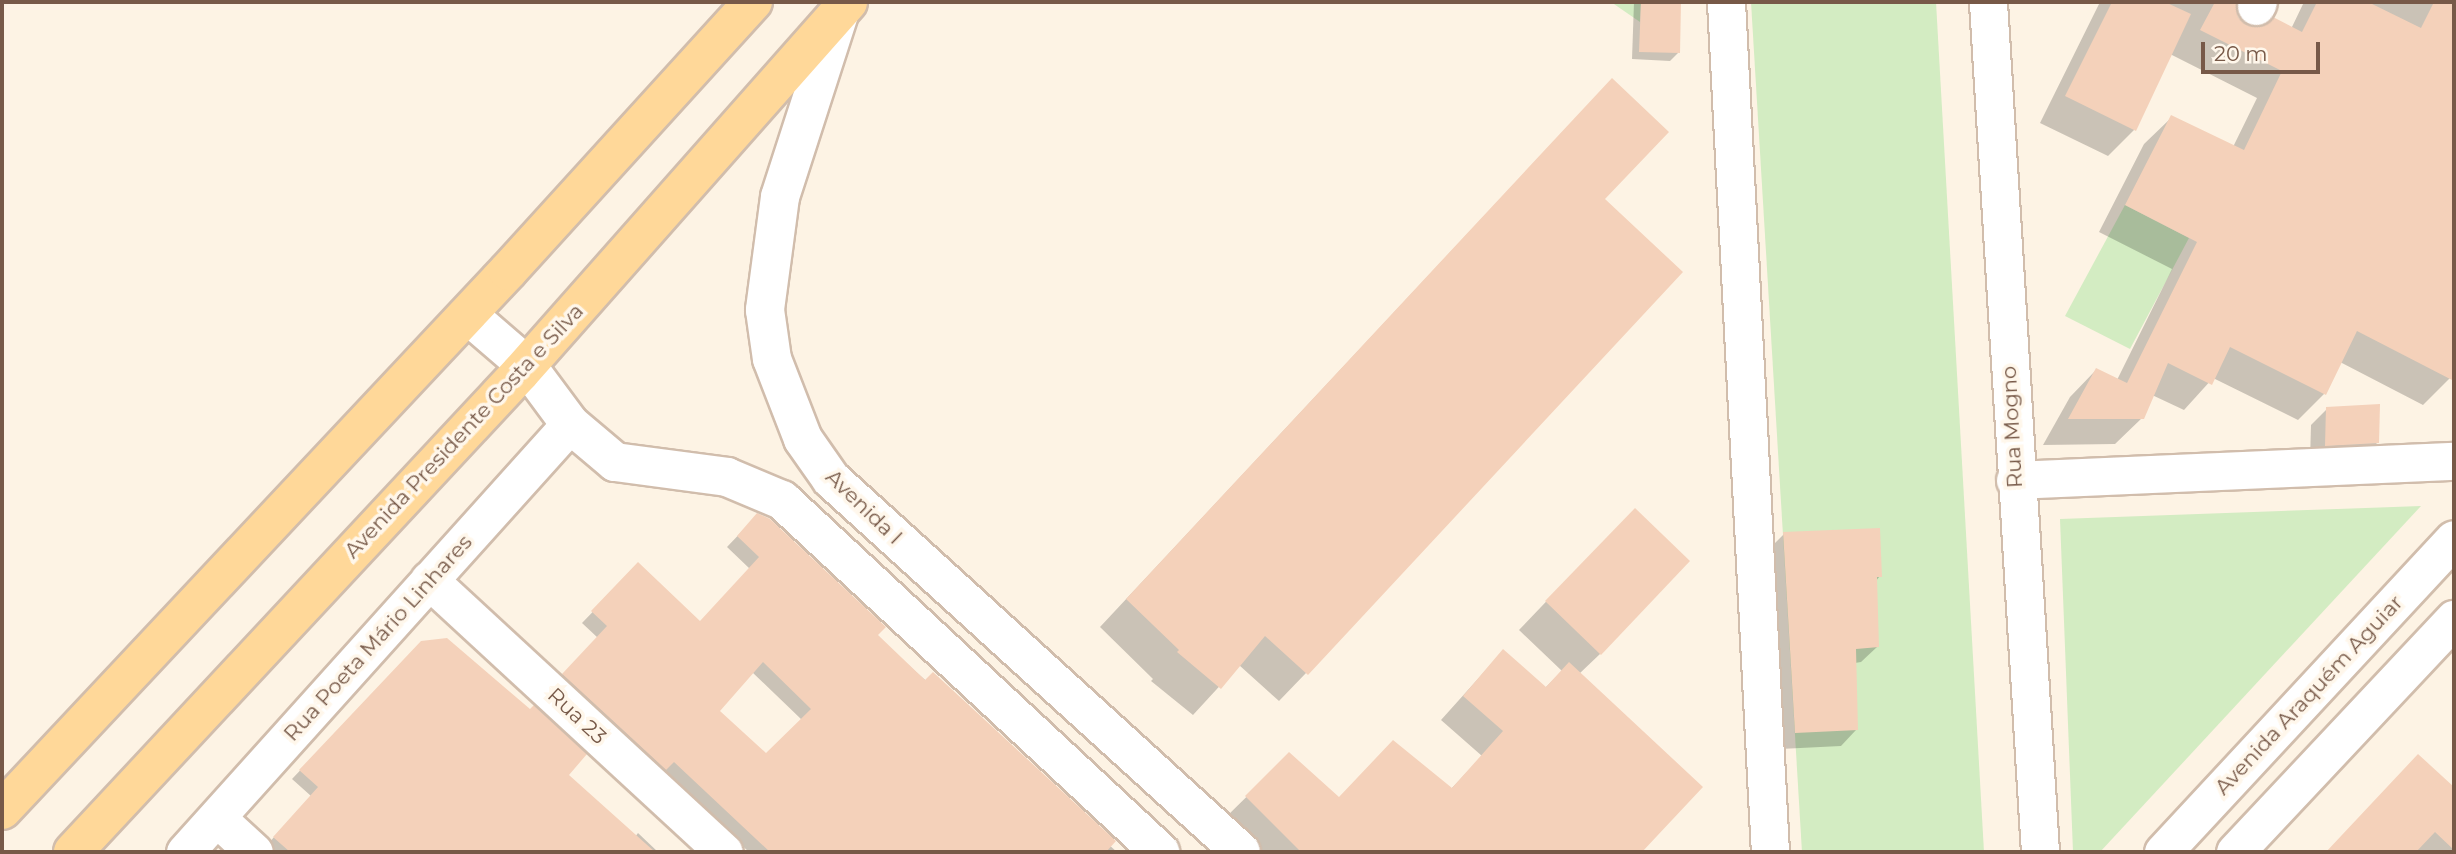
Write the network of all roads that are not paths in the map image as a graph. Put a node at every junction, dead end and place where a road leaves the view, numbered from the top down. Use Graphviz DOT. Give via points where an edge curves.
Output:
graph roads {
  1 [pos="753,2"];
  2 [pos="1726,2"];
  3 [pos="1988,2"];
  4 [pos="844,6"];
  5 [pos="468,314"];
  6 [pos="527,366"];
  7 [pos="570,424"];
  8 [pos="2454,461"];
  9 [pos="2015,480"];
  10 [pos="2454,538"];
  11 [pos="429,580"];
  12 [pos="2454,619"];
  13 [pos="1073,700"];
  14 [pos="1037,739"];
  15 [pos="2,810"];
  16 [pos="217,818"];
  17 [pos="73,852"];
  18 [pos="185,852"];
  19 [pos="254,852"];
  20 [pos="724,852"];
  21 [pos="1160,852"];
  22 [pos="1241,852"];
  23 [pos="1769,852"];
  24 [pos="2040,852"];
  25 [pos="2163,852"];
  26 [pos="2235,852"];
  1 -- 5 [label="main road"];
  2 -- 23 [label="street"];
  3 -- 9 [label="street, Rua Mogno"];
  4 -- 6 [label="main road, Avenida Presidente Costa e Silva"];
  4 -- 13 [label="street, Avenida I" via="780,197 765,310 772,359 803,439 831,479"];
  5 -- 6 [label="street"];
  5 -- 15 [label="main road"];
  6 -- 7 [label="street"];
  6 -- 17 [label="main road, Avenida Presidente Costa e Silva"];
  7 -- 11 [label="street, Rua Poeta Mário Linhares"];
  7 -- 14 [label="street" via="615,462 727,477 782,500"];
  8 -- 9 [label="street"];
  9 -- 24 [label="street, Rua Mogno"];
  10 -- 25 [label="street, Avenida Araquém Aguiar"];
  11 -- 16 [label="street, Rua Poeta Mário Linhares"];
  11 -- 20 [label="street, Rua 23"];
  12 -- 26 [label="street"];
  13 -- 14 [label="street"];
  13 -- 22 [label="street, Avenida I"];
  14 -- 21 [label="street"];
  16 -- 18 [label="street, Rua Poeta Mário Linhares"];
  16 -- 19 [label="street"];
}
